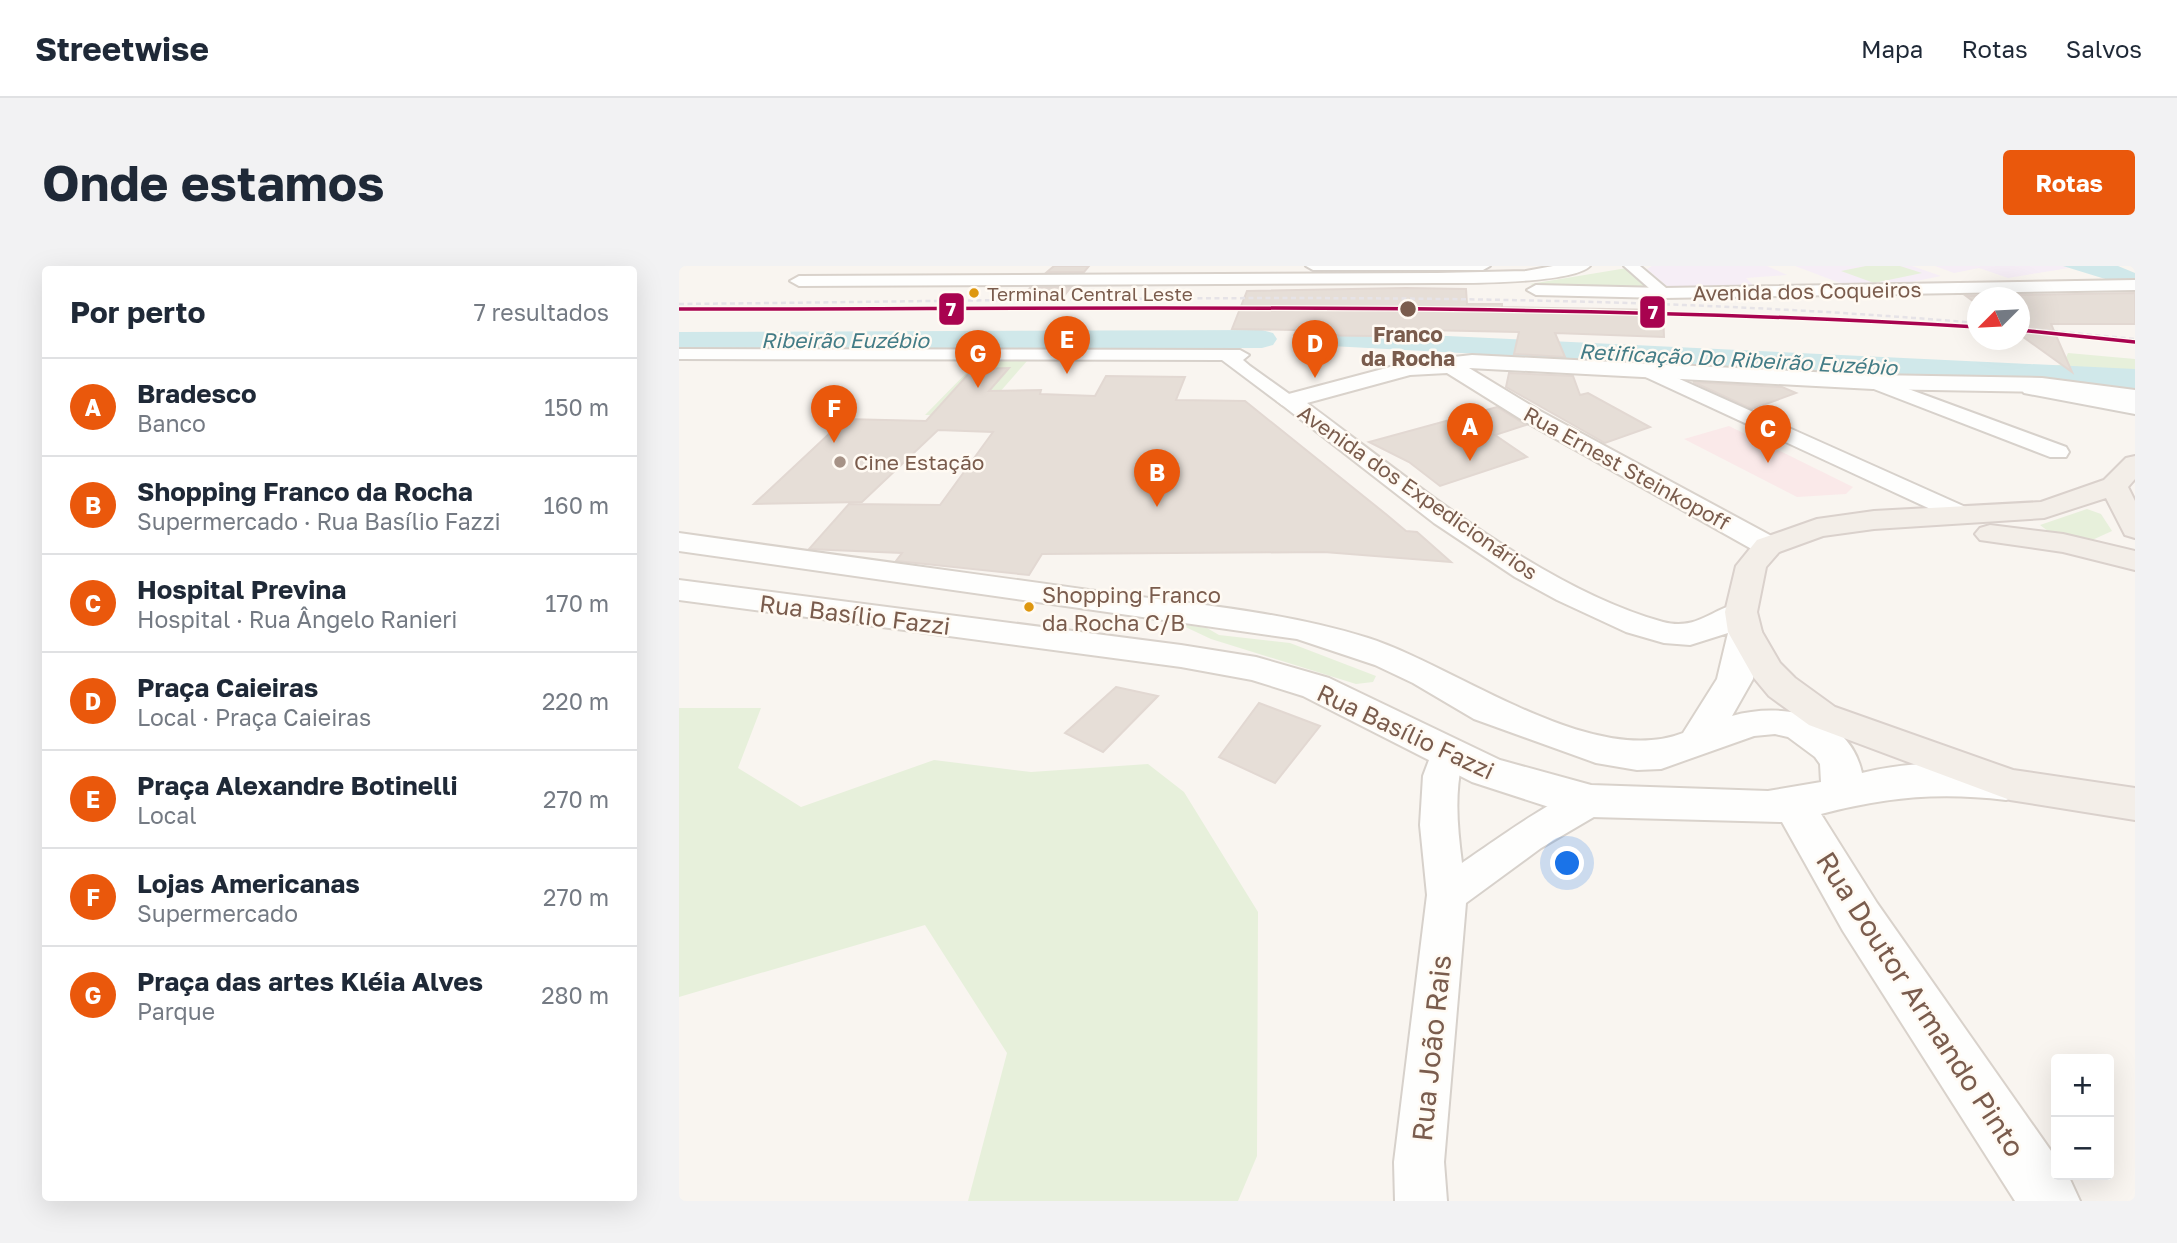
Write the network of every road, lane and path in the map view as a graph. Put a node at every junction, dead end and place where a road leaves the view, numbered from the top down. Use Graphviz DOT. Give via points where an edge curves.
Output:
graph roads {
  1 [pos="820,266"];
  2 [pos="1313,266"];
  3 [pos="1483,266"];
  4 [pos="1582,266"];
  5 [pos="1631,266"];
  6 [pos="2128,266"];
  7 [pos="2135,269"];
  8 [pos="1792,271"];
  9 [pos="1145,273"];
  10 [pos="1520,283"];
  11 [pos="2135,285"];
  12 [pos="1842,291"];
  13 [pos="1664,293"];
  14 [pos="679,354"];
  15 [pos="1451,366"];
  16 [pos="1646,370"];
  17 [pos="1873,382"];
  18 [pos="1998,384"];
  19 [pos="2135,397"];
  20 [pos="1289,401"];
  21 [pos="2135,408"];
  22 [pos="2058,452"];
  23 [pos="2122,478"];
  24 [pos="1961,514"];
  25 [pos="1844,524"];
  26 [pos="2135,530"];
  27 [pos="679,542"];
  28 [pos="1768,545"];
  29 [pos="2135,561"];
  30 [pos="679,590"];
  31 [pos="1743,622"];
  32 [pos="1432,678"];
  33 [pos="1485,709"];
  34 [pos="1390,722"];
  35 [pos="1699,740"];
  36 [pos="1447,753"];
  37 [pos="2010,785"];
  38 [pos="1817,799"];
  39 [pos="1591,801"];
  40 [pos="2135,804"];
  41 [pos="1447,895"];
  42 [pos="1420,1201"];
  43 [pos="2050,1201"];
  1 -- 9 [label="main road, Avenida dos Coqueiros" via="799,281"];
  2 -- 3 [label="street"];
  4 -- 10 [label="main road"];
  5 -- 13 [label="street"];
  6 -- 7 [label="main road"];
  8 -- 12 [label="main road"];
  9 -- 10 [label="main road, Avenida dos Coqueiros"];
  10 -- 13 [label="main road, Avenida dos Coqueiros"];
  11 -- 12 [label="main road, Avenida dos Coqueiros"];
  12 -- 13 [label="main road, Avenida dos Coqueiros"];
  14 -- 20 [label="street" via="1233,355 1243,370"];
  15 -- 16 [label="main road" via="1472,361"];
  15 -- 20 [label="main road" via="1409,369"];
  15 -- 28 [label="main road, Rua Ernest Steinkopoff" via="1532,416"];
  16 -- 17 [label="main road"];
  16 -- 24 [label="street"];
  17 -- 18 [label="main road"];
  17 -- 22 [label="street"];
  18 -- 19 [label="main road" via="2076,387"];
  18 -- 21 [label="street"];
  20 -- 31 [label="main road, Avenida dos Expedicionários" via="1509,562 1581,601 1671,634 1699,633"];
  23 -- 24 [label="main road" via="2044,510"];
  23 -- 26 [label="main road"];
  24 -- 25 [label="main road"];
  25 -- 28 [label="main road"];
  25 -- 29 [label="main road" via="2034,536"];
  27 -- 32 [label="main road, Rua Basílio Fazzi" via="1267,623 1361,647"];
  28 -- 31 [label="main road" via="1751,566"];
  30 -- 34 [label="main road, Rua Basílio Fazzi" via="1256,669 1316,687"];
  31 -- 35 [label="main road" via="1735,679"];
  31 -- 37 [label="main road" via="1767,670 1822,716"];
  32 -- 33 [label="main road, Rua Basílio Fazzi"];
  32 -- 34 [label="main road" via="1426,703"];
  33 -- 35 [label="main road, Rua Basílio Fazzi" via="1602,751 1626,755 1665,754"];
  33 -- 36 [label="main road" via="1461,726"];
  34 -- 36 [label="main road, Rua Basílio Fazzi"];
  35 -- 38 [label="main road, Rua Basílio Fazzi" via="1750,724 1802,726 1837,757 1843,777"];
  36 -- 39 [label="main road, Rua Basílio Fazzi" via="1486,771"];
  36 -- 41 [label="street, Rua João Rais" via="1440,776 1439,812"];
  37 -- 38 [label="main road, Rua Basílio Fazzi" via="1931,779"];
  37 -- 40 [label="main road"];
  38 -- 39 [label="main road, Rua Basílio Fazzi"];
  38 -- 43 [label="main road, Rua Doutor Armando Pinto" via="1860,917"];
  39 -- 41 [label="street" via="1528,837"];
  41 -- 42 [label="street, Rua João Rais" via="1419,1162"];
}
